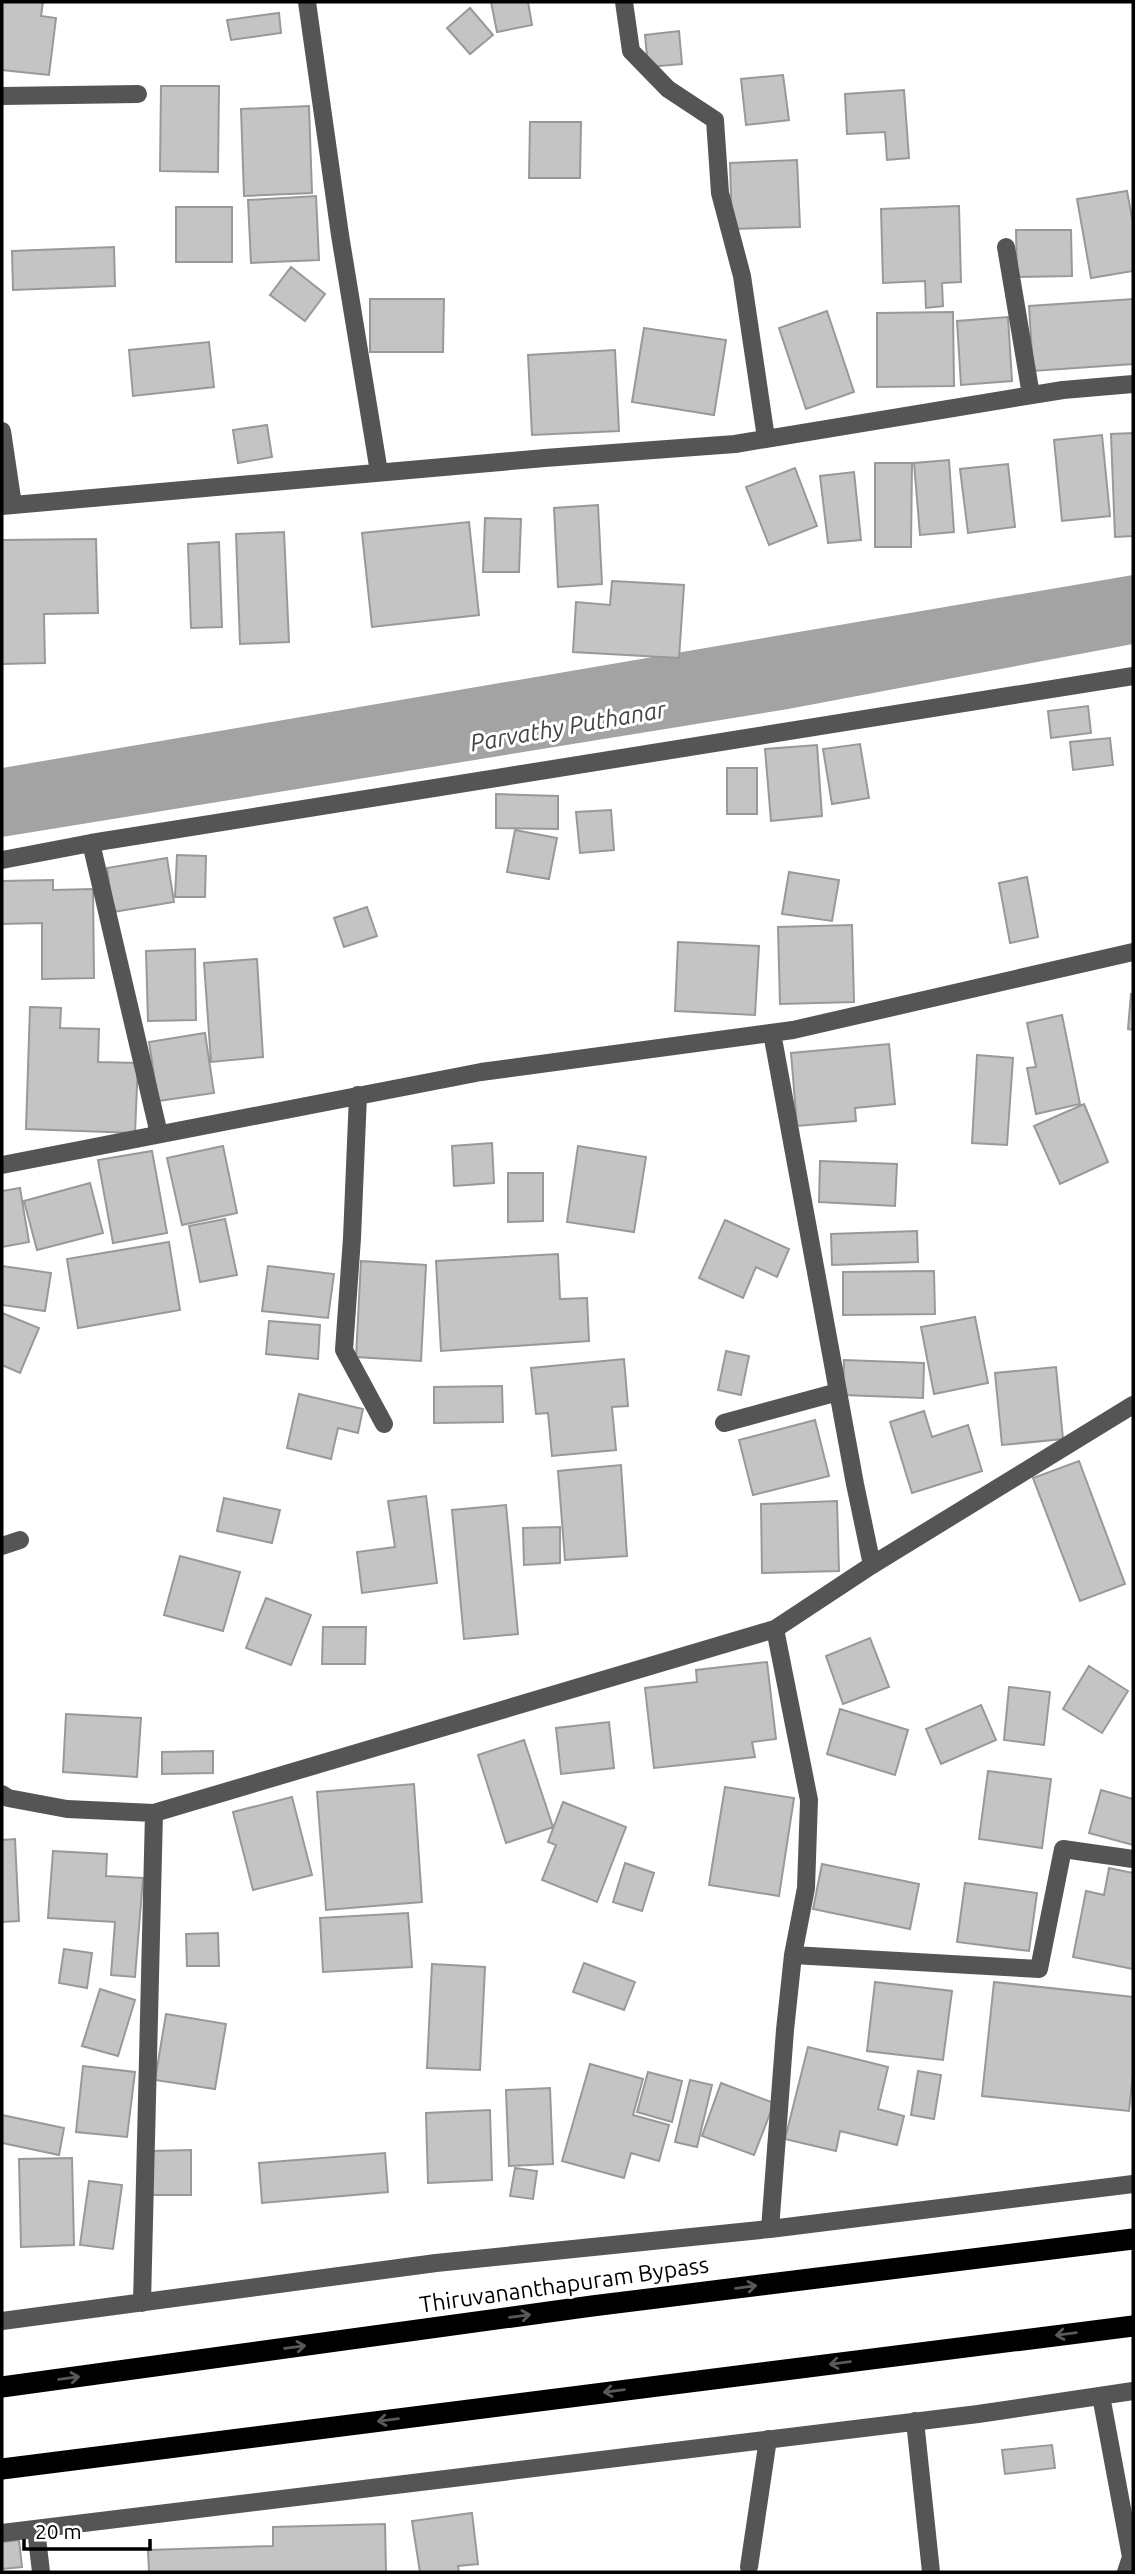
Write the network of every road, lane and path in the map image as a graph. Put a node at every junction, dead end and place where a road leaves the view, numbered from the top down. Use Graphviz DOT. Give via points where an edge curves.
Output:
graph roads {
  1 [pos="307,2"];
  2 [pos="624,2"];
  3 [pos="138,94"];
  4 [pos="2,96"];
  5 [pos="1006,247"];
  6 [pos="1133,384"];
  7 [pos="1031,395"];
  8 [pos="2,431"];
  9 [pos="766,439"];
  10 [pos="379,472"];
  11 [pos="7,506"];
  12 [pos="1133,676"];
  13 [pos="91,843"];
  14 [pos="2,860"];
  15 [pos="1133,952"];
  16 [pos="772,1033"];
  17 [pos="358,1095"];
  18 [pos="159,1135"];
  19 [pos="2,1165"];
  20 [pos="838,1392"];
  21 [pos="1133,1405"];
  22 [pos="724,1423"];
  23 [pos="384,1424"];
  24 [pos="20,1540"];
  25 [pos="2,1546"];
  26 [pos="872,1565"];
  27 [pos="775,1629"];
  28 [pos="2,1794"];
  29 [pos="154,1814"];
  30 [pos="1133,1859"];
  31 [pos="793,1955"];
  32 [pos="1133,2183"];
  33 [pos="770,2229"];
  34 [pos="1133,2239"];
  35 [pos="142,2303"];
  36 [pos="2,2321"];
  37 [pos="1133,2326"];
  38 [pos="2,2387"];
  39 [pos="1133,2392"];
  40 [pos="1101,2396"];
  41 [pos="915,2421"];
  42 [pos="768,2439"];
  43 [pos="2,2469"];
  44 [pos="36,2529"];
  45 [pos="2,2533"];
  46 [pos="749,2567"];
  47 [pos="41,2572"];
  48 [pos="931,2572"];
  49 [pos="1126,2572"];
  1 -- 10 [label="street"];
  2 -- 9 [label="street" via="631,51 668,89 715,120 720,193 742,276"];
  3 -- 4 [label="street"];
  5 -- 7 [label="street"];
  6 -- 7 [label="street"];
  7 -- 9 [label="street"];
  8 -- 11 [label="street"];
  9 -- 10 [label="street"];
  10 -- 11 [label="street"];
  12 -- 13 [label="street"];
  13 -- 14 [label="street"];
  13 -- 18 [label="street"];
  15 -- 16 [label="street"];
  16 -- 17 [label="street" via="481,1072"];
  16 -- 20 [label="street"];
  17 -- 18 [label="street"];
  17 -- 23 [label="street" via="344,1350"];
  18 -- 19 [label="street"];
  20 -- 22 [label="street"];
  20 -- 26 [label="street"];
  21 -- 26 [label="street"];
  24 -- 25 [label="street"];
  26 -- 27 [label="street"];
  27 -- 29 [label="street"];
  27 -- 31 [label="street" via="809,1800 806,1888"];
  28 -- 29 [label="street" via="67,1809"];
  29 -- 35 [label="street"];
  30 -- 31 [label="street" via="1063,1849 1039,1969"];
  31 -- 33 [label="street"];
  32 -- 33 [label="street, Thiruvananthapuram Bypass"];
  33 -- 35 [label="street, Thiruvananthapuram Bypass" via="436,2263"];
  38 -- 34 [label="highway, Thiruvananthapuram Bypass, one-way" via="578,2308"];
  35 -- 36 [label="street, Thiruvananthapuram Bypass"];
  37 -- 43 [label="highway, one-way"];
  39 -- 40 [label="street"];
  40 -- 41 [label="street"];
  40 -- 49 [label="street" via="1131,2557"];
  41 -- 42 [label="street"];
  41 -- 48 [label="street"];
  42 -- 44 [label="street"];
  42 -- 46 [label="street"];
  44 -- 45 [label="street"];
  44 -- 47 [label="street"];
}
